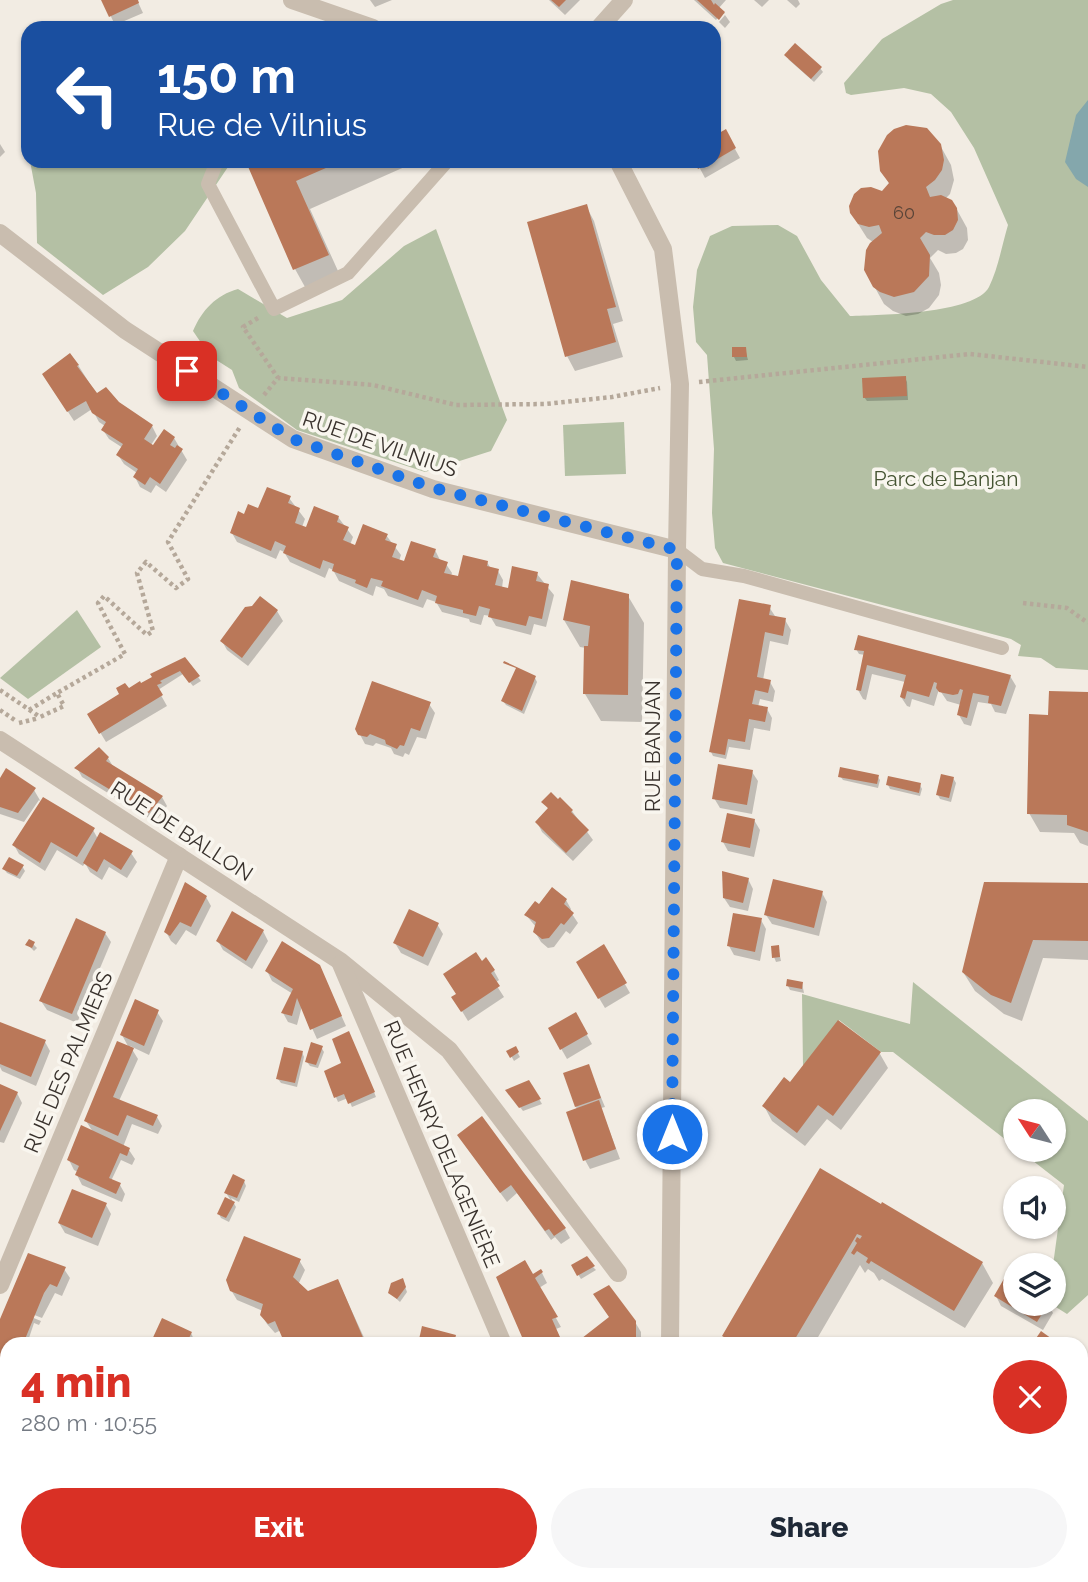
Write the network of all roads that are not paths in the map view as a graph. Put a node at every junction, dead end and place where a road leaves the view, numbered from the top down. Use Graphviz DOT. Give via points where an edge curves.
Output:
graph roads {
  1 [pos="292,0"];
  2 [pos="624,0"];
  3 [pos="353,21"];
  4 [pos="605,21"];
  5 [pos="214,168"];
  6 [pos="441,168"];
  7 [pos="622,168"];
  8 [pos="0,233"];
  9 [pos="677,550"];
  10 [pos="1002,648"];
  11 [pos="0,740"];
  12 [pos="179,856"];
  13 [pos="340,961"];
  14 [pos="618,1273"];
  15 [pos="0,1285"];
  16 [pos="500,1337"];
  17 [pos="670,1337"];
  1 -- 3 [label="street"];
  2 -- 4 [label="street"];
  5 -- 6 [label="lane" via="208,184 274,309 348,273"];
  7 -- 9 [label="street, RUE BANJAN" via="663,249 680,384"];
  8 -- 9 [label="street, RUE DE VILNIUS" via="125,330 293,439 433,488"];
  9 -- 10 [label="lane" via="702,569 744,576"];
  9 -- 17 [label="street, RUE BANJAN"];
  11 -- 12 [label="street, RUE DE BALLON"];
  12 -- 13 [label="street, RUE DE BALLON"];
  12 -- 15 [label="street, RUE DES PALMIERS"];
  13 -- 14 [label="street, RUE DE BALLON" via="449,1050"];
  13 -- 16 [label="street, RUE HENRY DELAGENIÈRE"];
}
